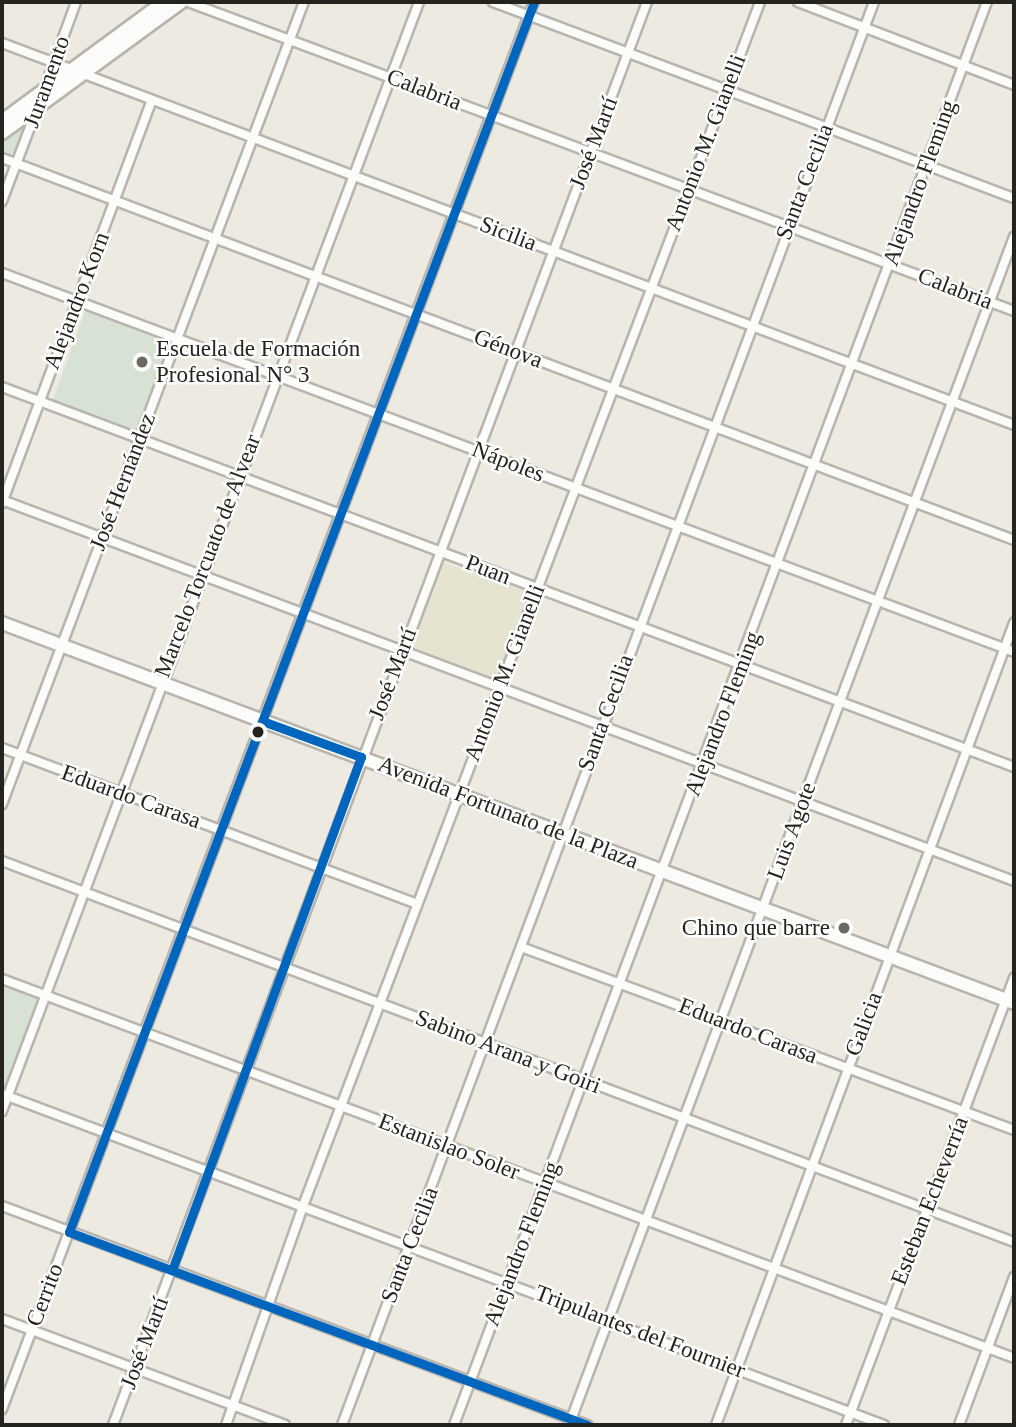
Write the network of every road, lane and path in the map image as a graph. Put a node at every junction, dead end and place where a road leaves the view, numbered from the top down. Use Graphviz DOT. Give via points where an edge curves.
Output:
graph roads {
  1 [pos="76,2"];
  2 [pos="164,2"];
  3 [pos="181,2"];
  4 [pos="188,2"];
  5 [pos="304,2"];
  6 [pos="419,2"];
  7 [pos="493,2"];
  8 [pos="534,2"];
  9 [pos="647,2"];
  10 [pos="760,2"];
  11 [pos="798,2"];
  12 [pos="874,2"];
  13 [pos="987,2"];
  14 [pos="528,15"];
  15 [pos="864,27"];
  16 [pos="289,40"];
  17 [pos="2,43"];
  18 [pos="628,52"];
  19 [pos="54,64"];
  20 [pos="962,65"];
  21 [pos="77,72"];
  22 [pos="390,78"];
  23 [pos="1014,85"];
  24 [pos="726,89"];
  25 [pos="44,90"];
  26 [pos="152,100"];
  27 [pos="38,107"];
  28 [pos="491,115"];
  29 [pos="2,121"];
  30 [pos="826,127"];
  31 [pos="2,133"];
  32 [pos="253,138"];
  33 [pos="590,153"];
  34 [pos="2,158"];
  35 [pos="16,163"];
  36 [pos="927,165"];
  37 [pos="353,176"];
  38 [pos="688,189"];
  39 [pos="1014,198"];
  40 [pos="2,201"];
  41 [pos="114,201"];
  42 [pos="454,214"];
  43 [pos="788,227"];
  44 [pos="1014,237"];
  45 [pos="215,239"];
  46 [pos="554,251"];
  47 [pos="890,265"];
  48 [pos="2,273"];
  49 [pos="314,276"];
  50 [pos="650,288"];
  51 [pos="990,302"];
  52 [pos="76,303"];
  53 [pos="1014,311"];
  54 [pos="415,315"];
  55 [pos="751,326"];
  56 [pos="176,341"];
  57 [pos="516,352"];
  58 [pos="853,364"];
  59 [pos="276,378"];
  60 [pos="2,387"];
  61 [pos="612,389"];
  62 [pos="39,402"];
  63 [pos="953,402"];
  64 [pos="379,413"];
  65 [pos="1014,425"];
  66 [pos="713,427"];
  67 [pos="139,439"];
  68 [pos="479,450"];
  69 [pos="816,466"];
  70 [pos="238,477"];
  71 [pos="575,487"];
  72 [pos="2,501"];
  73 [pos="915,503"];
  74 [pos="340,515"];
  75 [pos="676,525"];
  76 [pos="102,537"];
  77 [pos="1014,540"];
  78 [pos="441,552"];
  79 [pos="779,564"];
  80 [pos="201,575"];
  81 [pos="537,589"];
  82 [pos="878,601"];
  83 [pos="303,613"];
  84 [pos="2,622"];
  85 [pos="1014,623"];
  86 [pos="638,626"];
  87 [pos="61,645"];
  88 [pos="1005,649"];
  89 [pos="402,651"];
  90 [pos="1014,652"];
  91 [pos="741,665"];
  92 [pos="160,682"];
  93 [pos="499,687"];
  94 [pos="841,702"];
  95 [pos="262,720"];
  96 [pos="600,725"];
  97 [pos="2,748"];
  98 [pos="967,750"];
  99 [pos="20,755"];
  100 [pos="361,757"];
  101 [pos="705,764"];
  102 [pos="1014,768"];
  103 [pos="121,793"];
  104 [pos="459,794"];
  105 [pos="803,802"];
  106 [pos="2,804"];
  107 [pos="221,830"];
  108 [pos="564,834"];
  109 [pos="930,849"];
  110 [pos="2,861"];
  111 [pos="321,867"];
  112 [pos="662,872"];
  113 [pos="1014,881"];
  114 [pos="85,892"];
  115 [pos="417,904"];
  116 [pos="764,908"];
  117 [pos="183,929"];
  118 [pos="521,947"];
  119 [pos="890,956"];
  120 [pos="284,967"];
  121 [pos="1014,977"];
  122 [pos="2,979"];
  123 [pos="620,984"];
  124 [pos="47,996"];
  125 [pos="1010,1001"];
  126 [pos="380,1003"];
  127 [pos="722,1019"];
  128 [pos="144,1032"];
  129 [pos="485,1043"];
  130 [pos="848,1068"];
  131 [pos="246,1071"];
  132 [pos="583,1080"];
  133 [pos="5,1095"];
  134 [pos="341,1106"];
  135 [pos="2,1111"];
  136 [pos="964,1111"];
  137 [pos="684,1120"];
  138 [pos="1014,1130"];
  139 [pos="106,1133"];
  140 [pos="447,1146"];
  141 [pos="811,1166"];
  142 [pos="208,1174"];
  143 [pos="545,1183"];
  144 [pos="2,1206"];
  145 [pos="303,1206"];
  146 [pos="927,1209"];
  147 [pos="646,1220"];
  148 [pos="69,1232"];
  149 [pos="1014,1242"];
  150 [pos="410,1245"];
  151 [pos="773,1268"];
  152 [pos="172,1270"];
  153 [pos="1014,1277"];
  154 [pos="508,1282"];
  155 [pos="268,1306"];
  156 [pos="889,1311"];
  157 [pos="2,1319"];
  158 [pos="609,1319"];
  159 [pos="32,1330"];
  160 [pos="372,1346"];
  161 [pos="988,1348"];
  162 [pos="1014,1358"];
  163 [pos="135,1369"];
  164 [pos="735,1369"];
  165 [pos="470,1383"];
  166 [pos="234,1406"];
  167 [pos="2,1409"];
  168 [pos="851,1413"];
  169 [pos="570,1422"];
  170 [pos="113,1425"];
  171 [pos="226,1425"];
  172 [pos="285,1425"];
  173 [pos="342,1425"];
  174 [pos="454,1425"];
  175 [pos="587,1425"];
  176 [pos="716,1425"];
  177 [pos="846,1425"];
  178 [pos="884,1425"];
  179 [pos="959,1425"];
  1 -- 19 [label="street, Juramento"];
  2 -- 21 [label="main road"];
  3 -- 21 [label="main road"];
  4 -- 16 [label="street, Calabria"];
  5 -- 16 [label="street, José Hernández"];
  6 -- 22 [label="street, Marcelo Torcuato de Alvear"];
  7 -- 14 [label="street"];
  8 -- 14 [label="street, Cerrito"];
  9 -- 18 [label="street, José Martí"];
  10 -- 24 [label="street, Antonio M. Gianelli"];
  11 -- 15 [label="street"];
  12 -- 15 [label="street, Santa Cecilia"];
  13 -- 20 [label="street, Alejandro Fleming"];
  14 -- 18 [label="street"];
  14 -- 28 [label="street, Cerrito"];
  15 -- 20 [label="street"];
  15 -- 30 [label="street, Santa Cecilia"];
  16 -- 22 [label="street, Calabria"];
  16 -- 32 [label="street, José Hernández"];
  17 -- 19 [label="street, Sicilia"];
  18 -- 24 [label="street"];
  18 -- 33 [label="street, José Martí"];
  19 -- 21 [label="street, Sicilia"];
  19 -- 25 [label="street, Juramento"];
  20 -- 23 [label="street"];
  20 -- 36 [label="street, Alejandro Fleming"];
  21 -- 25 [label="main road"];
  21 -- 26 [label="street, Sicilia"];
  21 -- 27 [label="main road"];
  22 -- 28 [label="street, Calabria"];
  22 -- 37 [label="street, Marcelo Torcuato de Alvear"];
  24 -- 30 [label="street"];
  24 -- 38 [label="street, Antonio M. Gianelli"];
  25 -- 27 [label="street, Juramento"];
  25 -- 29 [label="main road"];
  26 -- 32 [label="street, Sicilia"];
  26 -- 41 [label="street, Alejandro Korn"];
  27 -- 31 [label="main road"];
  27 -- 35 [label="street, Juramento"];
  28 -- 33 [label="street, Calabria"];
  28 -- 42 [label="street, Cerrito"];
  30 -- 36 [label="street"];
  30 -- 43 [label="street, Santa Cecilia"];
  32 -- 37 [label="street, Sicilia"];
  32 -- 45 [label="street, José Hernández"];
  33 -- 38 [label="street, Calabria"];
  33 -- 46 [label="street, José Martí"];
  34 -- 35 [label="street, Génova"];
  35 -- 40 [label="street, Juramento"];
  35 -- 41 [label="street, Génova"];
  36 -- 39 [label="street"];
  36 -- 47 [label="street, Alejandro Fleming"];
  37 -- 42 [label="street, Sicilia"];
  37 -- 49 [label="street, Marcelo Torcuato de Alvear"];
  38 -- 43 [label="street, Calabria"];
  38 -- 50 [label="street, Antonio M. Gianelli"];
  41 -- 45 [label="street, Génova"];
  41 -- 52 [label="street, Alejandro Korn"];
  42 -- 46 [label="street, Sicilia"];
  42 -- 54 [label="street, Cerrito"];
  43 -- 47 [label="street, Calabria"];
  43 -- 55 [label="street, Santa Cecilia"];
  44 -- 51 [label="street, Luis Agote"];
  45 -- 49 [label="street, Génova"];
  45 -- 56 [label="street, José Hernández"];
  46 -- 50 [label="street, Sicilia"];
  46 -- 57 [label="street, José Martí"];
  47 -- 51 [label="street, Calabria"];
  47 -- 58 [label="street, Alejandro Fleming"];
  48 -- 52 [label="street, Nápoles"];
  49 -- 54 [label="street, Génova"];
  49 -- 59 [label="street, Marcelo Torcuato de Alvear"];
  50 -- 55 [label="street, Sicilia"];
  50 -- 61 [label="street, Antonio M. Gianelli"];
  51 -- 53 [label="street, Calabria"];
  51 -- 63 [label="street, Luis Agote"];
  52 -- 56 [label="street, Nápoles"];
  52 -- 62 [label="street, Alejandro Korn"];
  54 -- 57 [label="street, Génova"];
  54 -- 64 [label="street, Cerrito"];
  55 -- 58 [label="street, Sicilia"];
  55 -- 66 [label="street, Santa Cecilia"];
  56 -- 59 [label="street, Nápoles"];
  56 -- 67 [label="street, José Hernández"];
  57 -- 61 [label="street, Génova"];
  57 -- 68 [label="street, José Martí"];
  58 -- 63 [label="street, Sicilia"];
  58 -- 69 [label="street, Alejandro Fleming"];
  59 -- 64 [label="street, Nápoles"];
  59 -- 70 [label="street, Marcelo Torcuato de Alvear"];
  60 -- 62 [label="street, Puan"];
  61 -- 66 [label="street, Génova"];
  61 -- 71 [label="street, Antonio M. Gianelli"];
  62 -- 67 [label="street, Puan"];
  62 -- 72 [label="street, Alejandro Korn"];
  63 -- 65 [label="street, Sicilia"];
  63 -- 73 [label="street, Luis Agote"];
  64 -- 68 [label="street, Nápoles"];
  64 -- 74 [label="street, Cerrito"];
  66 -- 69 [label="street, Génova"];
  66 -- 75 [label="street, Santa Cecilia"];
  67 -- 70 [label="street, Puan"];
  67 -- 76 [label="street, José Hernández"];
  68 -- 71 [label="street, Nápoles"];
  68 -- 78 [label="street, José Martí"];
  69 -- 73 [label="street, Génova"];
  69 -- 79 [label="street, Alejandro Fleming"];
  70 -- 74 [label="street, Puan"];
  70 -- 80 [label="street, Marcelo Torcuato de Alvear"];
  71 -- 75 [label="street, Nápoles"];
  71 -- 81 [label="street, Antonio M. Gianelli"];
  72 -- 76 [label="street"];
  73 -- 77 [label="street, Génova"];
  73 -- 82 [label="street, Luis Agote"];
  74 -- 78 [label="street, Puan"];
  74 -- 83 [label="street, Cerrito"];
  75 -- 79 [label="street, Nápoles"];
  75 -- 86 [label="street, Santa Cecilia"];
  76 -- 80 [label="street"];
  76 -- 87 [label="street, José Hernández"];
  78 -- 81 [label="street, Puan"];
  78 -- 89 [label="street, José Martí"];
  79 -- 82 [label="street, Nápoles"];
  79 -- 91 [label="street, Alejandro Fleming"];
  80 -- 83 [label="street"];
  80 -- 92 [label="street, Marcelo Torcuato de Alvear"];
  81 -- 86 [label="street, Puan"];
  81 -- 93 [label="street, Antonio M. Gianelli"];
  82 -- 88 [label="street, Nápoles"];
  82 -- 94 [label="street, Luis Agote"];
  83 -- 89 [label="street"];
  83 -- 95 [label="street, Cerrito"];
  84 -- 87 [label="main road, Avenida Fortunato de la Plaza"];
  85 -- 88 [label="street, Galicia"];
  86 -- 91 [label="street, Puan"];
  86 -- 96 [label="street, Santa Cecilia"];
  87 -- 92 [label="main road, Avenida Fortunato de la Plaza"];
  87 -- 99 [label="street, José Hernández"];
  88 -- 90 [label="street, Nápoles"];
  88 -- 98 [label="street, Galicia"];
  89 -- 93 [label="street"];
  89 -- 100 [label="street, José Martí"];
  91 -- 94 [label="street, Puan"];
  91 -- 101 [label="street, Alejandro Fleming"];
  92 -- 95 [label="main road, Avenida Fortunato de la Plaza"];
  92 -- 103 [label="street, Marcelo Torcuato de Alvear"];
  93 -- 96 [label="street"];
  93 -- 104 [label="street, Antonio M. Gianelli"];
  94 -- 98 [label="street, Puan"];
  94 -- 105 [label="street, Luis Agote"];
  95 -- 100 [label="main road, Avenida Fortunato de la Plaza"];
  95 -- 107 [label="street, Cerrito"];
  96 -- 101 [label="street"];
  96 -- 108 [label="street, Santa Cecilia"];
  97 -- 99 [label="street, Eduardo Carasa"];
  98 -- 102 [label="street, Puan"];
  98 -- 109 [label="street, Galicia"];
  99 -- 103 [label="street, Eduardo Carasa"];
  99 -- 106 [label="street, José Hernández"];
  100 -- 104 [label="main road, Avenida Fortunato de la Plaza"];
  100 -- 111 [label="street, José Martí"];
  101 -- 105 [label="street"];
  101 -- 112 [label="street, Alejandro Fleming"];
  103 -- 107 [label="street, Eduardo Carasa"];
  103 -- 114 [label="street, Marcelo Torcuato de Alvear"];
  104 -- 108 [label="main road, Avenida Fortunato de la Plaza"];
  104 -- 115 [label="street, Antonio M. Gianelli"];
  105 -- 109 [label="street"];
  105 -- 116 [label="street, Luis Agote"];
  107 -- 111 [label="street, Eduardo Carasa"];
  107 -- 117 [label="street, Cerrito"];
  108 -- 112 [label="main road, Avenida Fortunato de la Plaza"];
  108 -- 118 [label="street, Santa Cecilia"];
  109 -- 113 [label="street"];
  109 -- 119 [label="street, Galicia"];
  110 -- 114 [label="street, Sabino Arana y Goiri"];
  111 -- 115 [label="street, Eduardo Carasa"];
  111 -- 120 [label="street, José Martí"];
  112 -- 116 [label="main road, Avenida Fortunato de la Plaza"];
  112 -- 123 [label="street, Alejandro Fleming"];
  114 -- 117 [label="street, Sabino Arana y Goiri"];
  114 -- 124 [label="street, Marcelo Torcuato de Alvear"];
  115 -- 126 [label="street, Antonio M. Gianelli"];
  116 -- 119 [label="main road, Avenida Fortunato de la Plaza"];
  116 -- 127 [label="street, Luis Agote"];
  117 -- 120 [label="street, Sabino Arana y Goiri"];
  117 -- 128 [label="street, Cerrito"];
  118 -- 123 [label="street, Eduardo Carasa"];
  118 -- 129 [label="street, Santa Cecilia"];
  119 -- 125 [label="main road, Avenida Fortunato de la Plaza"];
  119 -- 130 [label="street, Galicia"];
  120 -- 126 [label="street, Sabino Arana y Goiri"];
  120 -- 131 [label="street, José Martí"];
  121 -- 125 [label="street, Esteban Echeverría"];
  122 -- 124 [label="street, Estanislao Soler"];
  123 -- 127 [label="street, Eduardo Carasa"];
  123 -- 132 [label="street, Alejandro Fleming"];
  124 -- 128 [label="street, Estanislao Soler"];
  124 -- 133 [label="street, Marcelo Torcuato de Alvear"];
  125 -- 136 [label="street, Esteban Echeverría"];
  126 -- 129 [label="street, Sabino Arana y Goiri"];
  126 -- 134 [label="street, Antonio M. Gianelli"];
  127 -- 130 [label="street, Eduardo Carasa"];
  127 -- 137 [label="street, Luis Agote"];
  128 -- 131 [label="street, Estanislao Soler"];
  128 -- 139 [label="street, Cerrito"];
  129 -- 132 [label="street, Sabino Arana y Goiri"];
  129 -- 140 [label="street, Santa Cecilia"];
  130 -- 136 [label="street, Eduardo Carasa"];
  130 -- 141 [label="street, Galicia"];
  131 -- 134 [label="street, Estanislao Soler"];
  131 -- 142 [label="street, José Martí"];
  132 -- 137 [label="street, Sabino Arana y Goiri"];
  132 -- 143 [label="street, Alejandro Fleming"];
  133 -- 135 [label="street, Marcelo Torcuato de Alvear"];
  133 -- 139 [label="street, Tripulantes del Fournier"];
  134 -- 140 [label="street, Estanislao Soler"];
  134 -- 145 [label="street, Antonio M. Gianelli"];
  136 -- 138 [label="street, Eduardo Carasa"];
  136 -- 146 [label="street, Esteban Echeverría"];
  137 -- 141 [label="street, Sabino Arana y Goiri"];
  137 -- 147 [label="street, Luis Agote"];
  139 -- 142 [label="street, Tripulantes del Fournier"];
  139 -- 148 [label="street, Cerrito"];
  140 -- 143 [label="street, Estanislao Soler"];
  140 -- 150 [label="street, Santa Cecilia"];
  141 -- 146 [label="street, Sabino Arana y Goiri"];
  141 -- 151 [label="street, Galicia"];
  142 -- 145 [label="street, Tripulantes del Fournier"];
  142 -- 152 [label="street, José Martí"];
  143 -- 147 [label="street, Estanislao Soler"];
  143 -- 154 [label="street, Alejandro Fleming"];
  144 -- 148 [label="street"];
  145 -- 150 [label="street, Tripulantes del Fournier"];
  145 -- 155 [label="street, Antonio M. Gianelli"];
  146 -- 149 [label="street, Sabino Arana y Goiri"];
  146 -- 156 [label="street, Esteban Echeverría"];
  147 -- 151 [label="street, Estanislao Soler"];
  147 -- 158 [label="street, Luis Agote"];
  148 -- 152 [label="street"];
  148 -- 159 [label="street, Cerrito"];
  150 -- 154 [label="street, Tripulantes del Fournier"];
  150 -- 160 [label="street, Santa Cecilia"];
  151 -- 156 [label="street, Estanislao Soler"];
  151 -- 164 [label="street, Galicia"];
  152 -- 155 [label="street"];
  152 -- 163 [label="street, José Martí"];
  153 -- 161 [label="street"];
  154 -- 158 [label="street, Tripulantes del Fournier"];
  154 -- 165 [label="street, Alejandro Fleming"];
  155 -- 160 [label="street"];
  155 -- 166 [label="street, Antonio M. Gianelli"];
  156 -- 161 [label="street, Estanislao Soler"];
  156 -- 168 [label="street, Esteban Echeverría"];
  157 -- 159 [label="street"];
  158 -- 164 [label="street, Tripulantes del Fournier"];
  158 -- 169 [label="street, Luis Agote"];
  159 -- 163 [label="street"];
  159 -- 167 [label="street, Cerrito"];
  160 -- 165 [label="street"];
  160 -- 173 [label="street, Santa Cecilia"];
  161 -- 162 [label="street, Estanislao Soler"];
  161 -- 179 [label="street"];
  163 -- 166 [label="street"];
  163 -- 170 [label="street, José Martí"];
  164 -- 168 [label="street, Tripulantes del Fournier"];
  164 -- 176 [label="street, Galicia"];
  165 -- 169 [label="street"];
  165 -- 174 [label="street, Alejandro Fleming"];
  166 -- 171 [label="street, Antonio M. Gianelli"];
  166 -- 172 [label="street"];
  168 -- 177 [label="street, Esteban Echeverría"];
  168 -- 178 [label="street, Tripulantes del Fournier"];
  169 -- 175 [label="street"];
}
